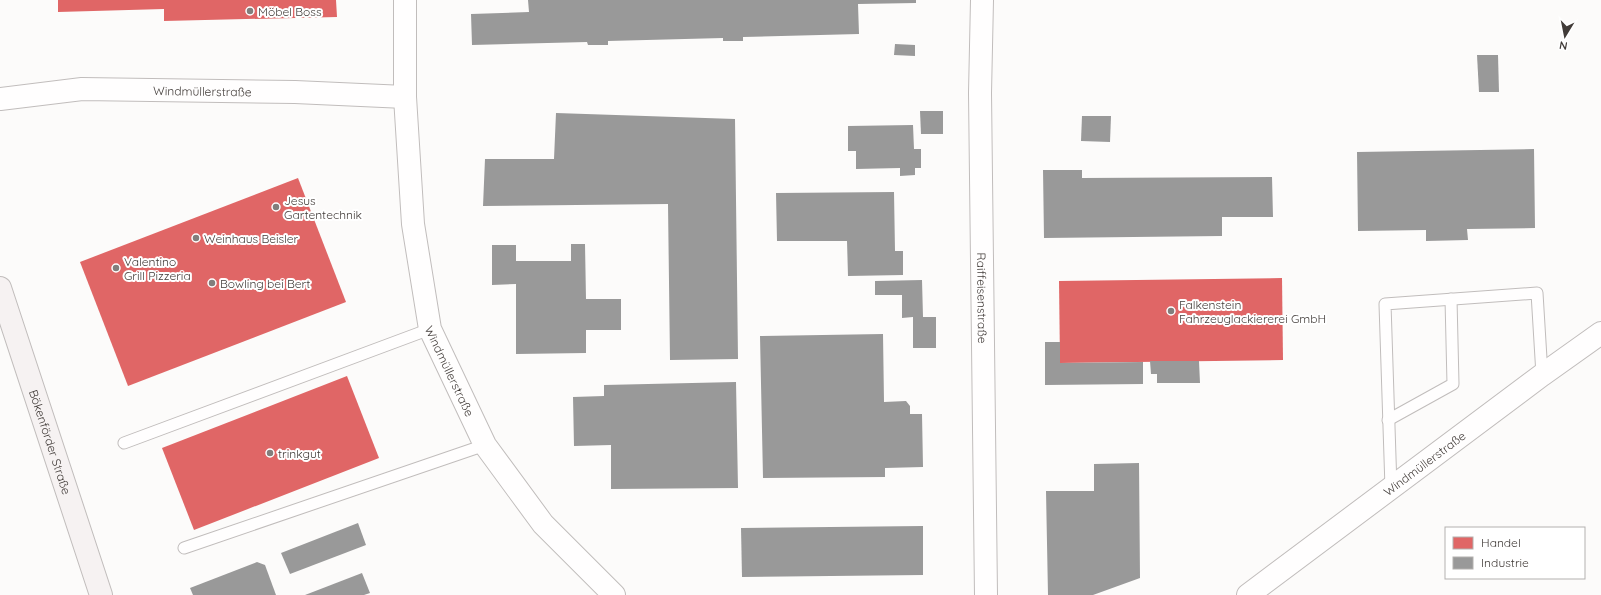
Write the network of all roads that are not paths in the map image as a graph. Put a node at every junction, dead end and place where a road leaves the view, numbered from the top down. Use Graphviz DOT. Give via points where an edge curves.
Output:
graph roads {
  1 [pos="404,0"];
  2 [pos="982,0"];
  3 [pos="405,88"];
  4 [pos="0,99"];
  5 [pos="0,288"];
  6 [pos="1451,299"];
  7 [pos="430,329"];
  8 [pos="1601,333"];
  9 [pos="1542,375"];
  10 [pos="1388,420"];
  11 [pos="124,443"];
  12 [pos="485,445"];
  13 [pos="1391,488"];
  14 [pos="184,548"];
  15 [pos="101,595"];
  16 [pos="614,595"];
  17 [pos="986,595"];
  18 [pos="1248,595"];
  1 -- 3 [label="street"];
  2 -- 17 [label="street, Raiffeisenstraße" via="980,93"];
  3 -- 4 [label="street, Windmüllerstraße" via="272,91 82,89"];
  3 -- 7 [label="street, Windmüllerstraße" via="413,224"];
  5 -- 15 [label="main road, Bökenförder Straße"];
  6 -- 9 [label="lane" via="1537,293"];
  6 -- 10 [label="lane" via="1453,384"];
  6 -- 10 [label="lane" via="1385,304"];
  7 -- 11 [label="lane"];
  7 -- 12 [label="street, Windmüllerstraße"];
  8 -- 9 [label="street, Windmüllerstraße"];
  9 -- 13 [label="street, Windmüllerstraße"];
  10 -- 13 [label="lane"];
  12 -- 14 [label="lane"];
  12 -- 16 [label="street, Windmüllerstraße" via="542,524"];
  13 -- 18 [label="street, Windmüllerstraße"];
}
